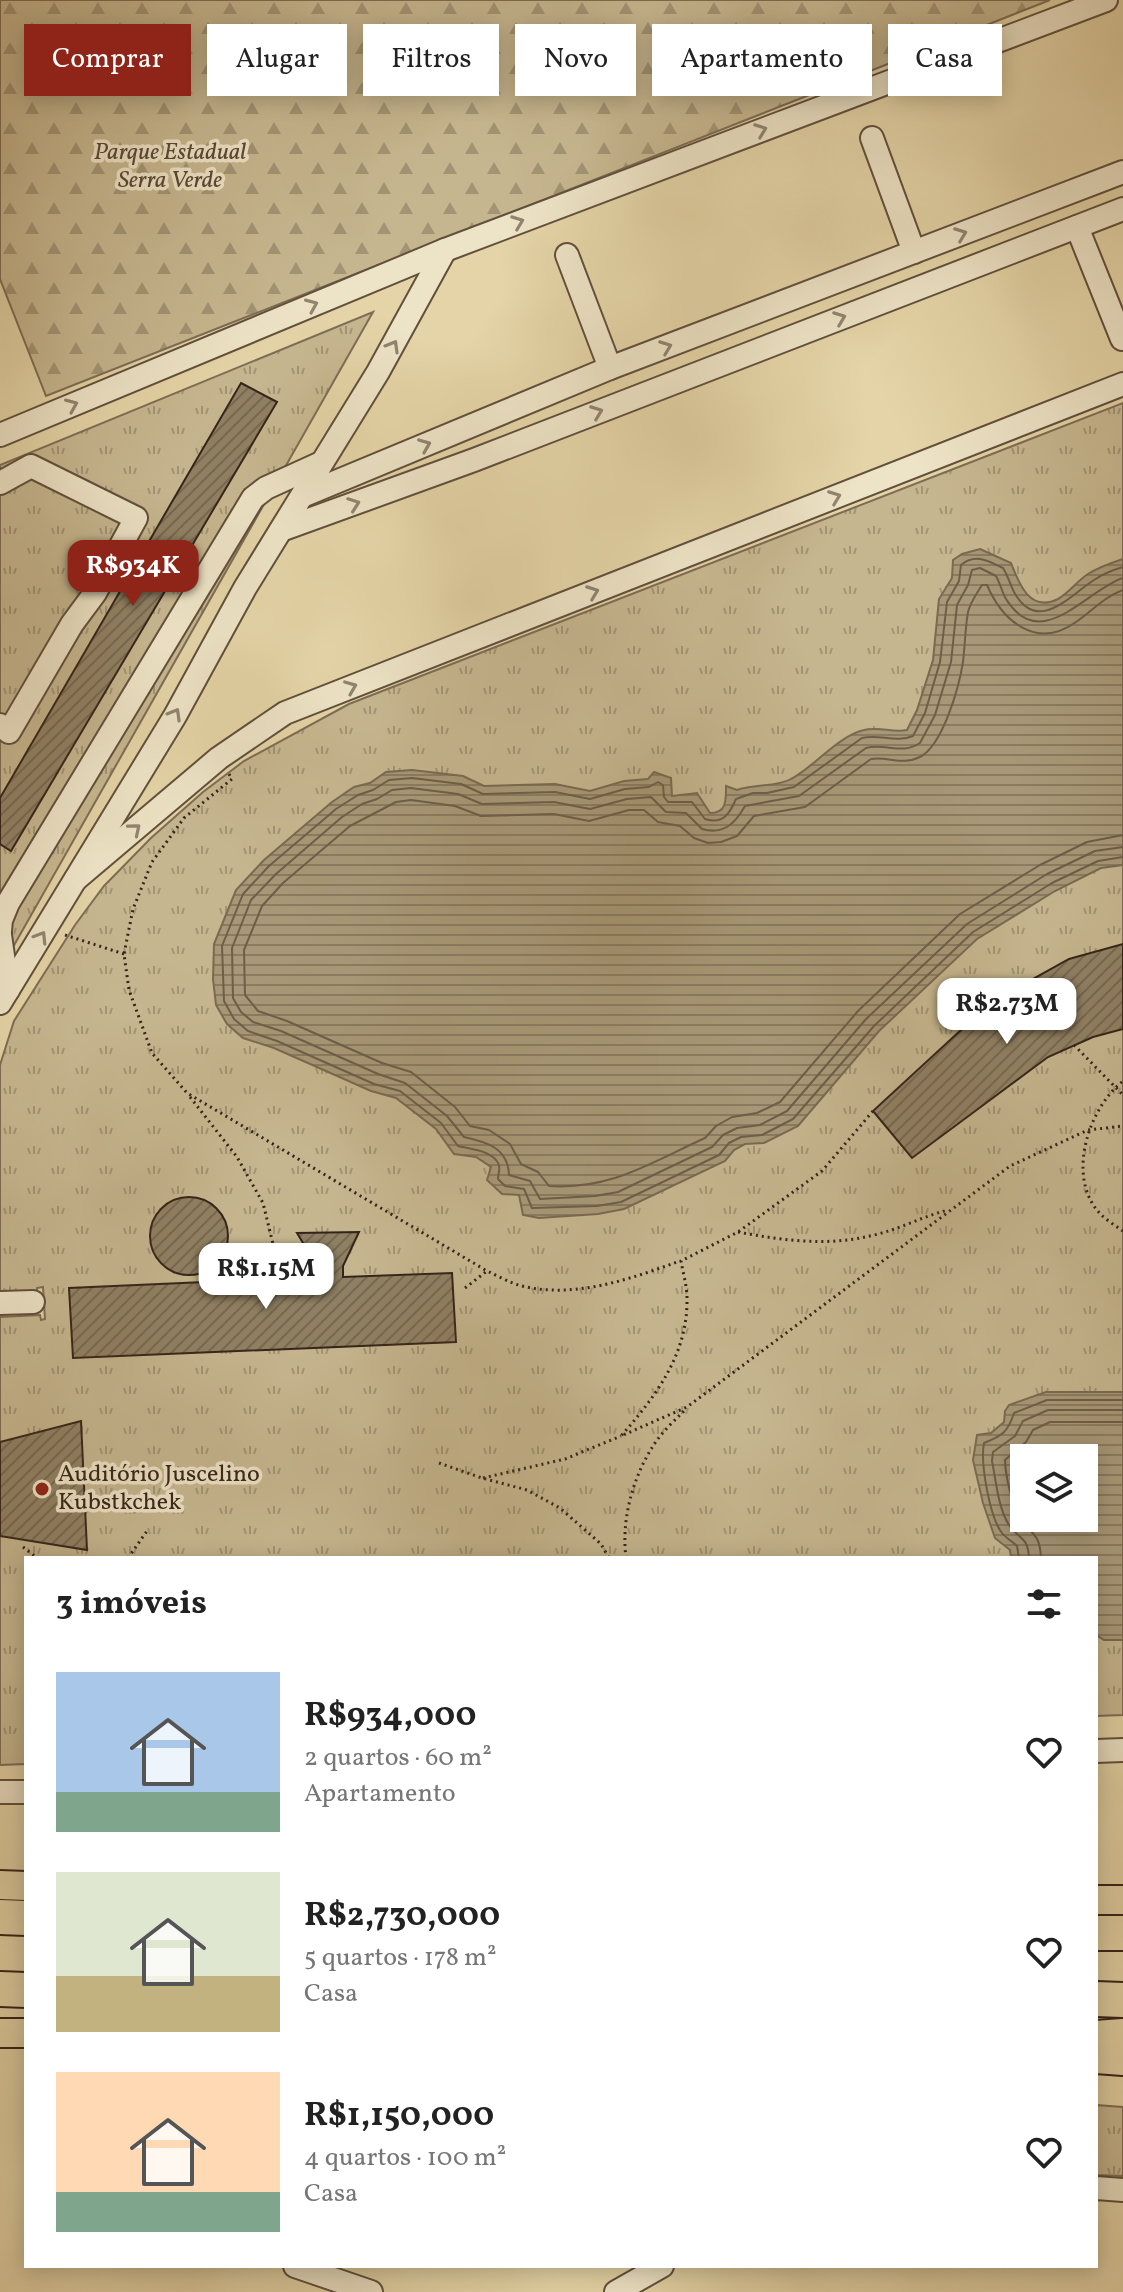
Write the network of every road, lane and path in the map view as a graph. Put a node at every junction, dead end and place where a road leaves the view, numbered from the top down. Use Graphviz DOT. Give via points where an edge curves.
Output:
graph roads {
  1 [pos="1106,0"];
  2 [pos="872,138"];
  3 [pos="1123,172"];
  4 [pos="1123,209"];
  5 [pos="1077,227"];
  6 [pos="445,250"];
  7 [pos="914,252"];
  8 [pos="567,255"];
  9 [pos="1122,339"];
  10 [pos="610,368"];
  11 [pos="1123,384"];
  12 [pos="0,435"];
  13 [pos="321,463"];
  14 [pos="0,483"];
  15 [pos="302,496"];
  16 [pos="281,530"];
  17 [pos="0,725"];
  18 [pos="199,805"];
  19 [pos="76,879"];
  20 [pos="46,928"];
  21 [pos="0,933"];
  22 [pos="124,954"];
  23 [pos="4,996"];
  24 [pos="1074,1045"];
  25 [pos="1123,1081"];
  26 [pos="1116,1087"];
  27 [pos="187,1093"];
  28 [pos="1123,1095"];
  29 [pos="873,1111"];
  30 [pos="1123,1126"];
  31 [pos="1088,1130"];
  32 [pos="952,1209"];
  33 [pos="1123,1231"];
  34 [pos="738,1232"];
  35 [pos="274,1248"];
  36 [pos="681,1261"];
  37 [pos="487,1271"];
  38 [pos="465,1288"];
  39 [pos="33,1302"];
  40 [pos="0,1303"];
  41 [pos="687,1407"];
  42 [pos="621,1436"];
  43 [pos="439,1463"];
  44 [pos="482,1478"];
  45 [pos="147,1531"];
  46 [pos="23,1547"];
  47 [pos="34,1556"];
  48 [pos="129,1556"];
  49 [pos="608,1556"];
  50 [pos="626,1556"];
  51 [pos="1123,1750"];
  52 [pos="1098,1751"];
  53 [pos="0,1792"];
  54 [pos="24,1792"];
  55 [pos="0,1885"];
  56 [pos="24,1886"];
  57 [pos="1098,1900"];
  58 [pos="1123,1900"];
  59 [pos="0,1917"];
  60 [pos="24,1918"];
  61 [pos="1098,1933"];
  62 [pos="1123,1933"];
  63 [pos="0,1989"];
  64 [pos="24,1990"];
  65 [pos="1098,1999"];
  66 [pos="1123,2000"];
  67 [pos="0,2033"];
  68 [pos="24,2033"];
  69 [pos="1123,2036"];
  70 [pos="1098,2038"];
  71 [pos="1098,2059"];
  72 [pos="1123,2061"];
  73 [pos="1098,2188"];
  74 [pos="1123,2190"];
  75 [pos="301,2268"];
  76 [pos="658,2268"];
  77 [pos="371,2292"];
  78 [pos="616,2292"];
  6 -- 1 [label="street, one-way"];
  2 -- 7 [label="street"];
  7 -- 3 [label="street, one-way"];
  4 -- 5 [label="street"];
  5 -- 9 [label="street"];
  16 -- 5 [label="street, one-way"];
  12 -- 6 [label="street, one-way"];
  13 -- 6 [label="street, one-way"];
  10 -- 7 [label="street, one-way"];
  8 -- 10 [label="street"];
  15 -- 10 [label="street, one-way"];
  19 -- 11 [label="street, one-way" via="219,758 285,713"];
  13 -- 15 [label="street"];
  13 -- 21 [label="street" via="253,498 8,903"];
  14 -- 17 [label="street" via="31,466 136,518 9,732"];
  15 -- 16 [label="street"];
  19 -- 16 [label="street, one-way"];
  18 -- 22 [label="path" via="152,862 133,909"];
  19 -- 20 [label="street"];
  20 -- 22 [label="path"];
  23 -- 20 [label="street, one-way"];
  21 -- 23 [label="street"];
  22 -- 27 [label="path" via="129,990 152,1053"];
  24 -- 26 [label="path"];
  25 -- 26 [label="path"];
  26 -- 28 [label="path"];
  26 -- 31 [label="path"];
  27 -- 35 [label="path" via="237,1157 263,1203"];
  27 -- 37 [label="path"];
  29 -- 34 [label="path" via="822,1171"];
  30 -- 31 [label="path"];
  31 -- 32 [label="path" via="1010,1166"];
  31 -- 33 [label="path" via="1085,1186 1094,1207"];
  32 -- 34 [label="path" via="879,1234 836,1241 792,1242"];
  32 -- 41 [label="path"];
  34 -- 36 [label="path"];
  36 -- 37 [label="path" via="631,1279 572,1291 521,1286"];
  36 -- 42 [label="path" via="688,1296 684,1334 654,1398"];
  37 -- 38 [label="path"];
  39 -- 40 [label="street"];
  41 -- 42 [label="path"];
  41 -- 50 [label="path" via="655,1442 637,1480 627,1506"];
  42 -- 44 [label="path" via="565,1459"];
  43 -- 44 [label="path"];
  44 -- 49 [label="path" via="527,1490 560,1508"];
  45 -- 48 [label="path"];
  46 -- 47 [label="path"];
  51 -- 52 [label="street"];
  53 -- 54 [label="street"];
  55 -- 56 [label="main road"];
  57 -- 58 [label="main road"];
  59 -- 60 [label="highway"];
  61 -- 62 [label="highway"];
  63 -- 64 [label="highway"];
  65 -- 66 [label="highway"];
  67 -- 68 [label="main road"];
  69 -- 70 [label="highway"];
  71 -- 72 [label="main road"];
  73 -- 74 [label="street"];
  75 -- 77 [label="street"];
  76 -- 78 [label="street"];
}
